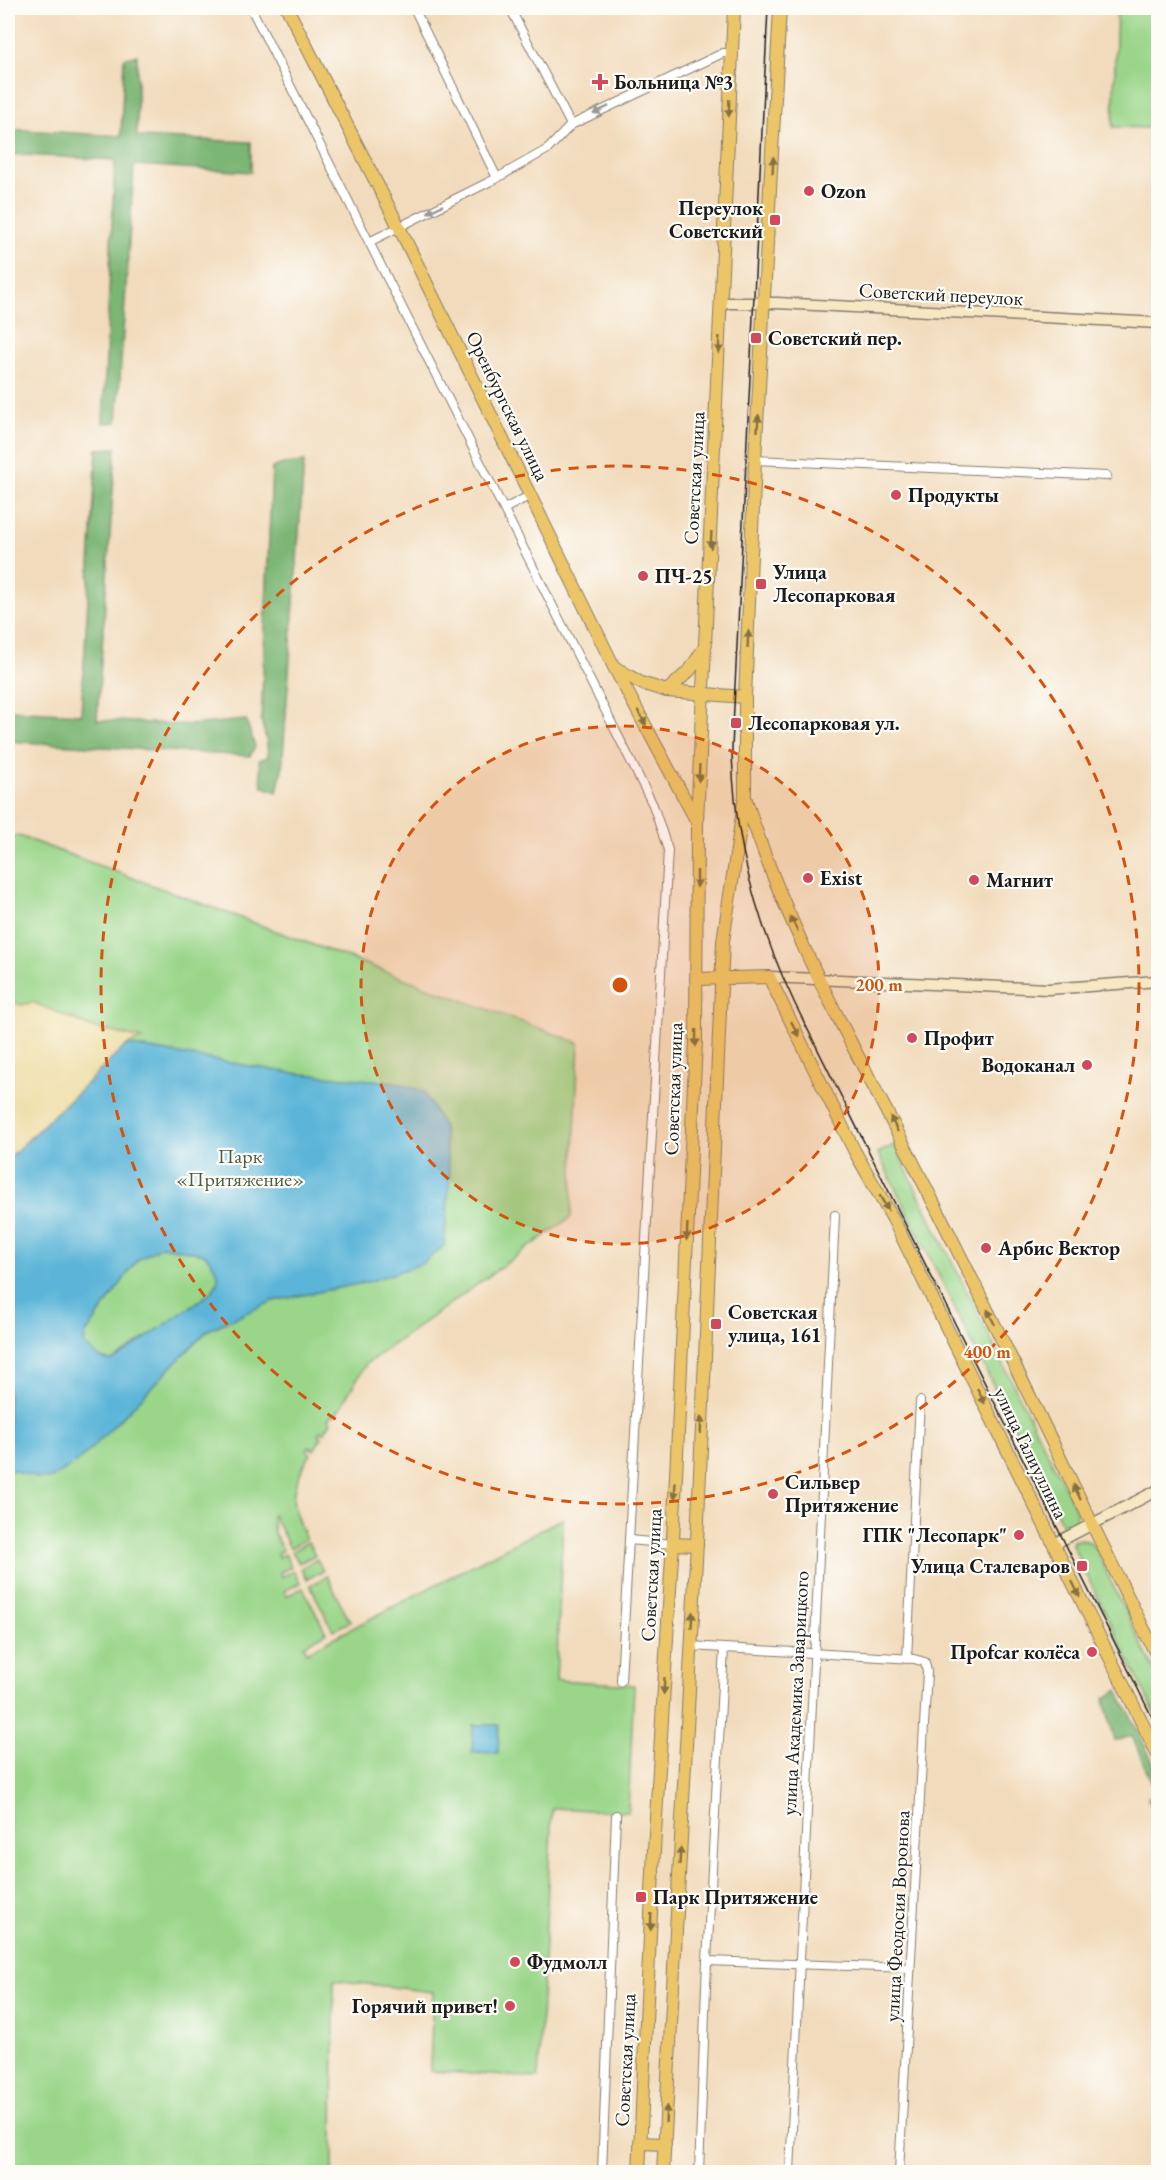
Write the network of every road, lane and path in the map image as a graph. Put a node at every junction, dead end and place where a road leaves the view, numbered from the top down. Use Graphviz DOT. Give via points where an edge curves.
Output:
graph roads {
  1 [pos="251,8"];
  2 [pos="287,8"];
  3 [pos="414,8"];
  4 [pos="510,8"];
  5 [pos="734,8"];
  6 [pos="780,8"];
  7 [pos="731,53"];
  8 [pos="571,125"];
  9 [pos="497,178"];
  10 [pos="399,227"];
  11 [pos="369,242"];
  12 [pos="721,303"];
  13 [pos="766,303"];
  14 [pos="1158,323"];
  15 [pos="755,460"];
  16 [pos="1107,476"];
  17 [pos="531,495"];
  18 [pos="504,509"];
  19 [pos="706,644"];
  20 [pos="614,667"];
  21 [pos="667,691"];
  22 [pos="703,693"];
  23 [pos="745,697"];
  24 [pos="745,796"];
  25 [pos="697,821"];
  26 [pos="769,977"];
  27 [pos="819,977"];
  28 [pos="696,979"];
  29 [pos="722,979"];
  30 [pos="1158,981"];
  31 [pos="835,1215"];
  32 [pos="920,1401"];
  33 [pos="1158,1490"];
  34 [pos="1092,1525"];
  35 [pos="630,1540"];
  36 [pos="673,1544"];
  37 [pos="1054,1544"];
  38 [pos="697,1545"];
  39 [pos="690,1646"];
  40 [pos="724,1648"];
  41 [pos="813,1653"];
  42 [pos="1158,1658"];
  43 [pos="908,1659"];
  44 [pos="621,1681"];
  45 [pos="1158,1755"];
  46 [pos="616,1815"];
  47 [pos="707,1961"];
  48 [pos="798,1963"];
  49 [pos="910,1968"];
  50 [pos="640,2143"];
  51 [pos="665,2144"];
  52 [pos="602,2172"];
  53 [pos="639,2172"];
  54 [pos="663,2172"];
  55 [pos="699,2172"];
  56 [pos="790,2172"];
  57 [pos="899,2172"];
  1 -- 11 [label="street"];
  2 -- 10 [label="main road, Оренбургская улица"];
  3 -- 9 [label="street"];
  4 -- 8 [label="street"];
  5 -- 7 [label="main road, Советская улица"];
  13 -- 6 [label="main road, one-way"];
  7 -- 8 [label="street, one-way" via="723,53"];
  7 -- 12 [label="main road, Советская улица, one-way"];
  8 -- 9 [label="street" via="548,149"];
  9 -- 10 [label="street, one-way"];
  10 -- 11 [label="street"];
  10 -- 17 [label="main road, Оренбургская улица"];
  11 -- 18 [label="street"];
  12 -- 13 [label="main road, Советский переулок"];
  12 -- 19 [label="main road, Советская улица, one-way"];
  13 -- 14 [label="main road, Советский переулок"];
  15 -- 13 [label="main road, one-way"];
  15 -- 16 [label="street"];
  23 -- 15 [label="main road, one-way"];
  17 -- 18 [label="street"];
  17 -- 20 [label="main road, Оренбургская улица"];
  18 -- 35 [label="street" via="653,805 668,850"];
  19 -- 21 [label="main road" via="690,670"];
  19 -- 22 [label="main road, Советская улица"];
  20 -- 21 [label="main road" via="641,683"];
  20 -- 25 [label="main road, Оренбургская улица, one-way"];
  21 -- 22 [label="main road"];
  22 -- 23 [label="main road"];
  22 -- 25 [label="main road, Советская улица, one-way"];
  23 -- 24 [label="main road"];
  27 -- 24 [label="main road, one-way" via="782,901"];
  24 -- 29 [label="main road" via="723,942"];
  25 -- 28 [label="main road, Советская улица, one-way"];
  26 -- 27 [label="main road"];
  26 -- 29 [label="main road"];
  26 -- 37 [label="main road, улица Галиуллина, one-way"];
  27 -- 30 [label="main road" via="1048,989"];
  34 -- 27 [label="main road, улица Галиуллина, one-way"];
  28 -- 29 [label="main road"];
  28 -- 36 [label="main road, Советская улица, one-way"];
  38 -- 29 [label="main road, one-way"];
  31 -- 41 [label="street, улица Академика Заварицкого"];
  32 -- 43 [label="street"];
  33 -- 34 [label="main road"];
  34 -- 37 [label="main road"];
  34 -- 42 [label="main road, улица Галиуллина"];
  35 -- 36 [label="street"];
  35 -- 44 [label="street"];
  36 -- 38 [label="main road"];
  36 -- 50 [label="main road, Советская улица, one-way"];
  37 -- 45 [label="main road, улица Галиуллина, one-way"];
  39 -- 38 [label="main road, one-way"];
  39 -- 40 [label="street"];
  51 -- 39 [label="main road, one-way"];
  40 -- 41 [label="street"];
  40 -- 47 [label="street"];
  41 -- 43 [label="street"];
  41 -- 48 [label="street, улица Академика Заварицкого"];
  43 -- 49 [label="street, улица Феодосия Воронова" via="925,1662 927,1672"];
  46 -- 52 [label="street"];
  47 -- 48 [label="street"];
  47 -- 55 [label="street"];
  48 -- 49 [label="street"];
  48 -- 56 [label="street, улица Академика Заварицкого"];
  49 -- 57 [label="street, улица Феодосия Воронова"];
  50 -- 51 [label="main road"];
  50 -- 53 [label="main road, Советская улица"];
  51 -- 54 [label="main road"];
}
